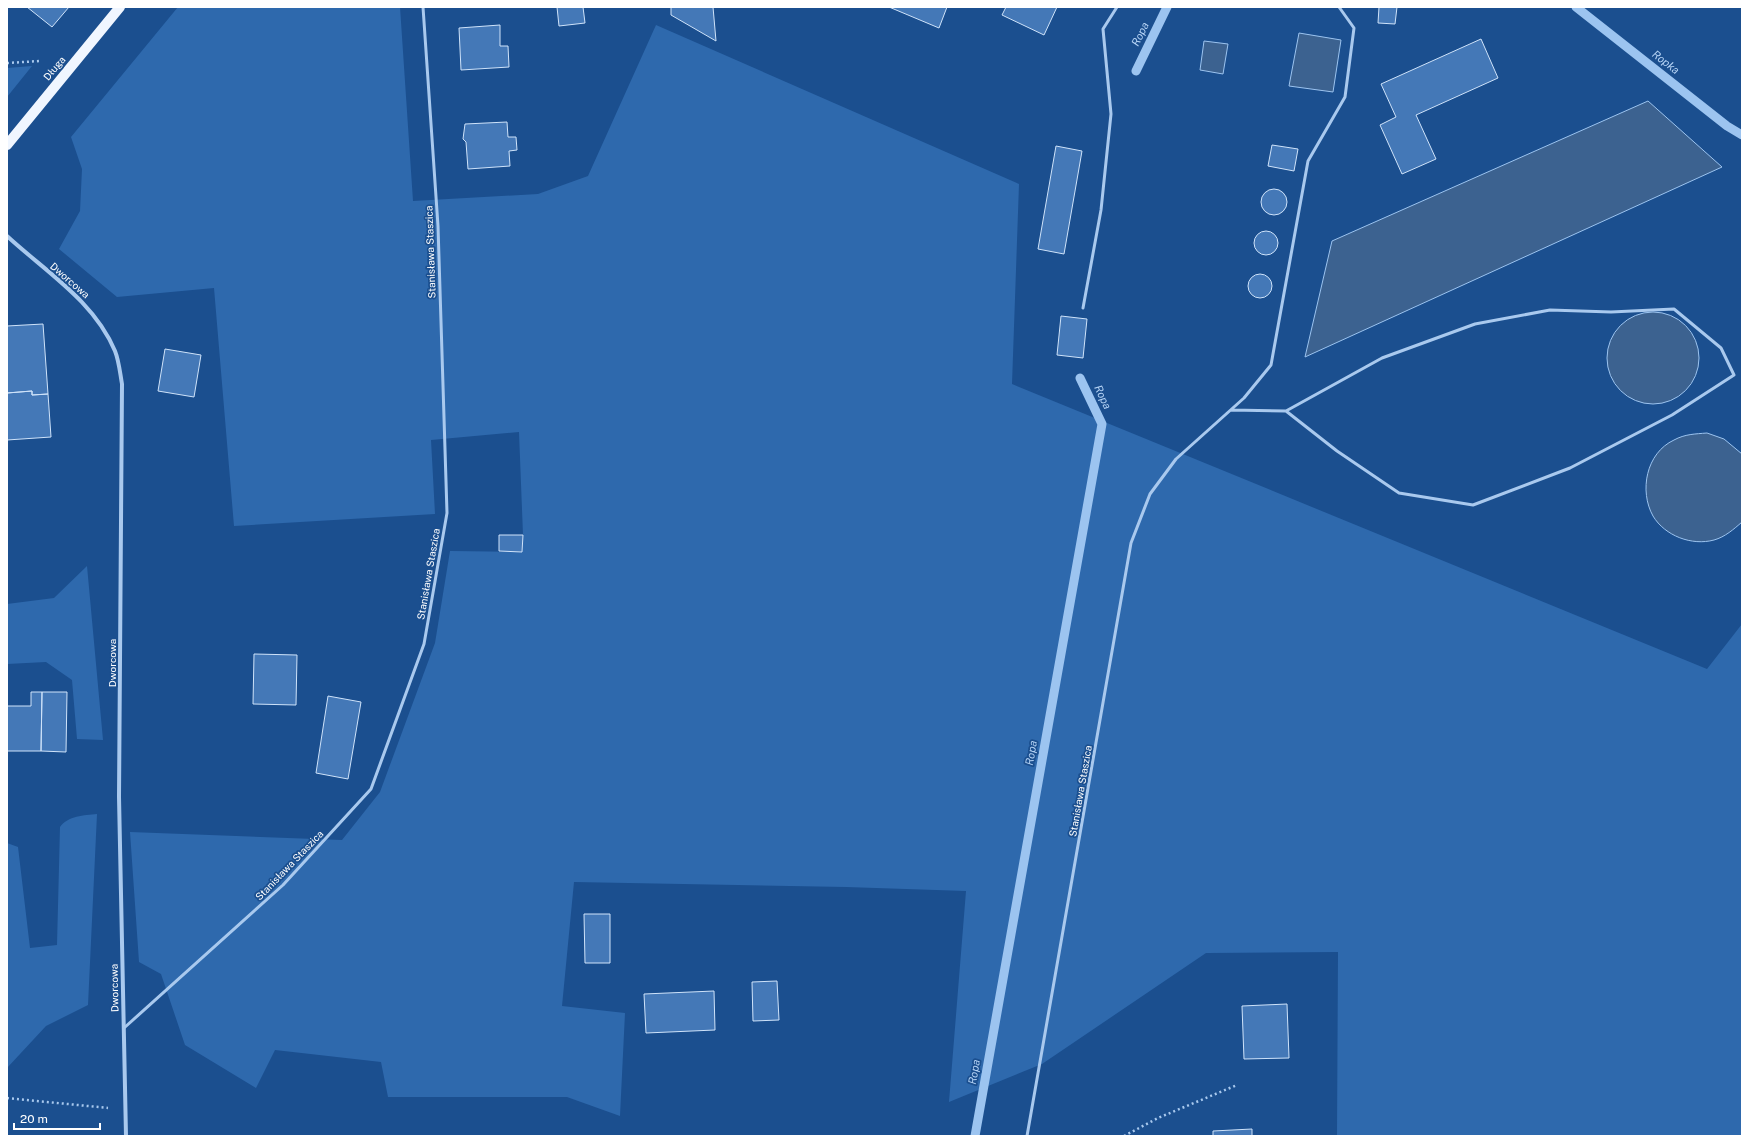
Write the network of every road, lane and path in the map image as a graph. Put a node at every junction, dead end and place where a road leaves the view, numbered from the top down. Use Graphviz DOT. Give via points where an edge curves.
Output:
graph roads {
  1 [pos="120,7"];
  2 [pos="422,7"];
  3 [pos="1117,7"];
  4 [pos="1339,7"];
  5 [pos="40,61"];
  6 [pos="7,63"];
  7 [pos="7,144"];
  8 [pos="7,236"];
  9 [pos="1083,308"];
  10 [pos="1231,410"];
  11 [pos="1286,412"];
  12 [pos="123,1028"];
  13 [pos="1237,1085"];
  14 [pos="7,1098"];
  15 [pos="125,1110"];
  16 [pos="126,1136"];
  17 [pos="1027,1136"];
  18 [pos="1124,1136"];
  1 -- 7 [label="main road, Długa"];
  2 -- 12 [label="lane, Stanisława Staszica" via="438,226 447,513 424,644 371,790 283,885"];
  3 -- 9 [label="lane" via="1104,30 1111,114 1100,210"];
  4 -- 10 [label="lane, Stanisława Staszica" via="1354,28 1345,97 1308,160 1271,365"];
  5 -- 6 [label="path"];
  8 -- 12 [label="street, Dworcowa" via="86,305 104,329 116,352 122,384 119,797"];
  10 -- 11 [label="lane"];
  10 -- 17 [label="lane, Stanisława Staszica" via="1176,459 1150,494 1131,543"];
  11 -- 11 [label="lane" via="1336,451 1399,493 1473,504 1570,468 1672,415 1734,375 1721,348 1674,309 1611,312 1550,310 1475,324 1382,358"];
  12 -- 15 [label="street, Dworcowa"];
  13 -- 18 [label="path" via="1158,1118"];
  14 -- 15 [label="path"];
  15 -- 16 [label="street, Dworcowa"];
}
